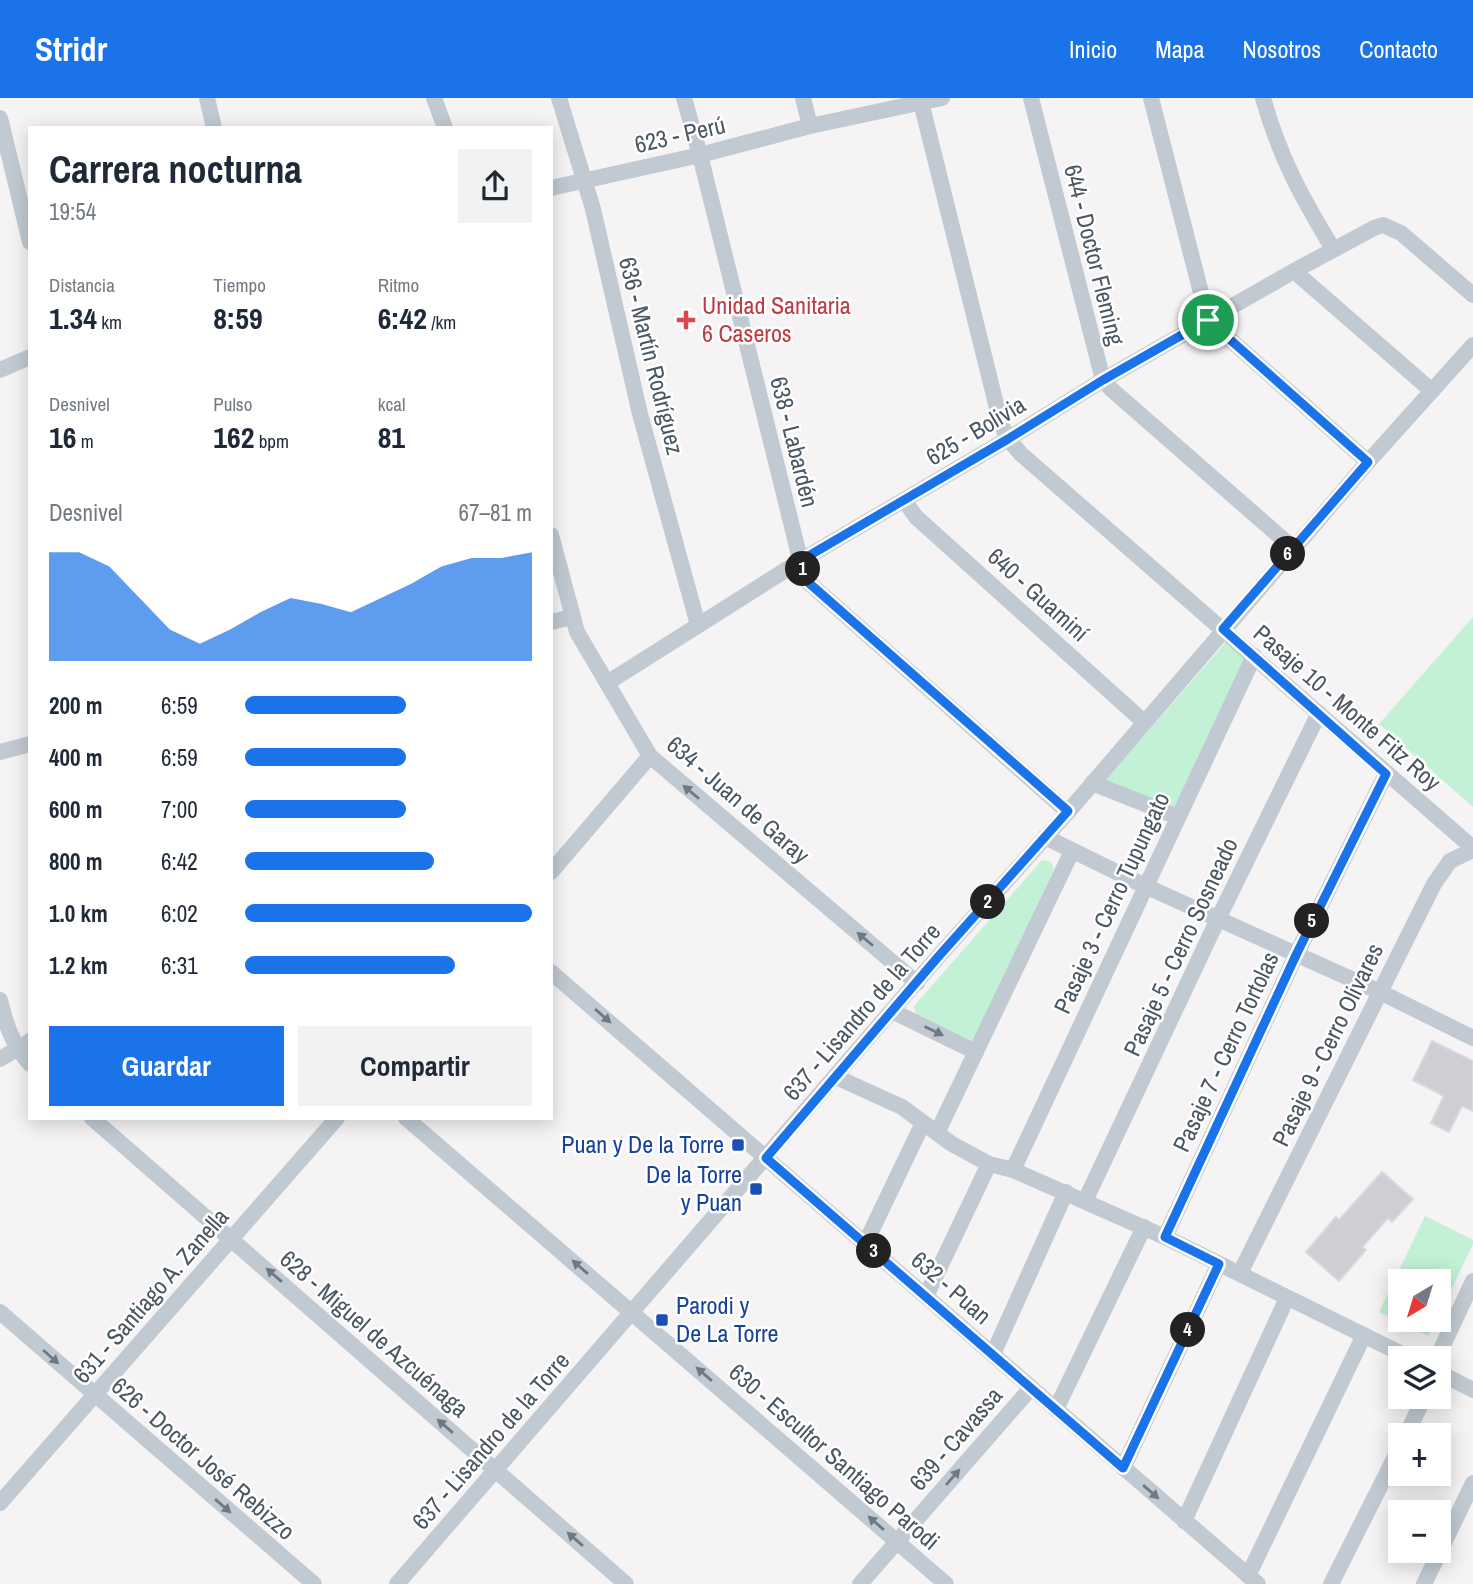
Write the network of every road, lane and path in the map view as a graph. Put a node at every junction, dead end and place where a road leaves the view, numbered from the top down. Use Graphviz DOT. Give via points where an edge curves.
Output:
graph roads {
  1 [pos="207,98"];
  2 [pos="434,98"];
  3 [pos="559,98"];
  4 [pos="684,98"];
  5 [pos="803,98"];
  6 [pos="942,98"];
  7 [pos="1031,98"];
  8 [pos="1151,98"];
  9 [pos="1263,98"];
  10 [pos="921,101"];
  11 [pos="0,118"];
  12 [pos="810,125"];
  13 [pos="214,126"];
  14 [pos="444,126"];
  15 [pos="700,155"];
  16 [pos="585,180"];
  17 [pos="553,188"];
  18 [pos="28,234"];
  19 [pos="1333,249"];
  20 [pos="1294,271"];
  21 [pos="1473,295"];
  22 [pos="1208,320"];
  23 [pos="1473,345"];
  24 [pos="28,358"];
  25 [pos="0,370"];
  26 [pos="1103,380"];
  27 [pos="1432,391"];
  28 [pos="1008,439"];
  29 [pos="1368,462"];
  30 [pos="904,500"];
  31 [pos="553,543"];
  32 [pos="1293,548"];
  33 [pos="800,561"];
  34 [pos="572,617"];
  35 [pos="553,622"];
  36 [pos="698,625"];
  37 [pos="1223,629"];
  38 [pos="1254,656"];
  39 [pos="607,683"];
  40 [pos="1319,713"];
  41 [pos="1144,722"];
  42 [pos="28,745"];
  43 [pos="0,752"];
  44 [pos="650,756"];
  45 [pos="1386,774"];
  46 [pos="1092,783"];
  47 [pos="1068,811"];
  48 [pos="1178,817"];
  49 [pos="1045,837"];
  50 [pos="1473,849"];
  51 [pos="1072,851"];
  52 [pos="553,870"];
  53 [pos="1144,886"];
  54 [pos="1218,919"];
  55 [pos="1297,953"];
  56 [pos="553,974"];
  57 [pos="917,983"];
  58 [pos="1380,992"];
  59 [pos="0,1000"];
  60 [pos="892,1011"];
  61 [pos="1473,1038"];
  62 [pos="23,1045"];
  63 [pos="976,1052"];
  64 [pos="0,1059"];
  65 [pos="836,1077"];
  66 [pos="94,1120"];
  67 [pos="335,1120"];
  68 [pos="408,1120"];
  69 [pos="930,1128"];
  70 [pos="766,1158"];
  71 [pos="989,1164"];
  72 [pos="1013,1170"];
  73 [pos="1066,1192"];
  74 [pos="1086,1201"];
  75 [pos="1144,1227"];
  76 [pos="1165,1237"];
  77 [pos="232,1238"];
  78 [pos="866,1244"];
  79 [pos="1219,1264"];
  80 [pos="1240,1273"];
  81 [pos="1473,1280"];
  82 [pos="926,1296"];
  83 [pos="1287,1298"];
  84 [pos="632,1311"];
  85 [pos="0,1312"];
  86 [pos="1364,1335"];
  87 [pos="1443,1346"];
  88 [pos="1388,1347"];
  89 [pos="993,1354"];
  90 [pos="1451,1379"];
  91 [pos="1031,1388"];
  92 [pos="1473,1390"];
  93 [pos="94,1396"];
  94 [pos="1056,1409"];
  95 [pos="1123,1468"];
  96 [pos="496,1471"];
  97 [pos="1388,1471"];
  98 [pos="1473,1483"];
  99 [pos="0,1503"];
  100 [pos="1184,1521"];
  101 [pos="897,1541"];
  102 [pos="1253,1580"];
  103 [pos="314,1584"];
  104 [pos="397,1584"];
  105 [pos="626,1584"];
  106 [pos="860,1584"];
  107 [pos="946,1584"];
  108 [pos="1331,1584"];
  109 [pos="1424,1584"];
  1 -- 13 [label="street"];
  2 -- 14 [label="street"];
  3 -- 16 [label="street, 636 - Martín Rodríguez"];
  4 -- 15 [label="street, 638 - Labardén"];
  5 -- 12 [label="street"];
  6 -- 10 [label="street, 623 - Perú"];
  7 -- 26 [label="street, 644 - Doctor Fleming"];
  8 -- 22 [label="street"];
  9 -- 19 [label="street" via="1283,160"];
  10 -- 12 [label="street, 623 - Perú"];
  10 -- 28 [label="street"];
  11 -- 18 [label="street"];
  12 -- 15 [label="street, 623 - Perú"];
  15 -- 16 [label="street, 623 - Perú"];
  15 -- 33 [label="street, 638 - Labardén"];
  16 -- 17 [label="street, 623 - Perú"];
  16 -- 36 [label="street, 636 - Martín Rodríguez" via="640,414"];
  19 -- 20 [label="street, 625 - Bolivia"];
  19 -- 21 [label="street, 625 - Bolivia" via="1383,225 1401,233"];
  20 -- 22 [label="street, 625 - Bolivia"];
  20 -- 27 [label="street"];
  22 -- 26 [label="street, 625 - Bolivia"];
  22 -- 29 [label="street"];
  23 -- 27 [label="street, 637 - Lisandro de la Torre"];
  24 -- 25 [label="street"];
  26 -- 28 [label="street, 625 - Bolivia"];
  26 -- 32 [label="street, 644 - Doctor Fleming"];
  27 -- 29 [label="street, 637 - Lisandro de la Torre"];
  28 -- 30 [label="street, 625 - Bolivia"];
  28 -- 37 [label="street, Pasaje 10 - Monte Fitz Roy"];
  29 -- 32 [label="street, 637 - Lisandro de la Torre"];
  30 -- 33 [label="street, 625 - Bolivia"];
  30 -- 41 [label="street, 640 - Guaminí" via="916,517"];
  31 -- 34 [label="street, 634 - Juan de Garay"];
  32 -- 37 [label="street, 637 - Lisandro de la Torre"];
  33 -- 36 [label="street, 625 - Bolivia"];
  33 -- 47 [label="street, 638 - Labardén" via="809,583"];
  34 -- 35 [label="street"];
  34 -- 39 [label="street, 634 - Juan de Garay"];
  36 -- 39 [label="street, 625 - Bolivia"];
  37 -- 38 [label="street, Pasaje 10 - Monte Fitz Roy"];
  37 -- 41 [label="street, 637 - Lisandro de la Torre"];
  38 -- 40 [label="street, Pasaje 10 - Monte Fitz Roy"];
  38 -- 48 [label="street, Pasaje 3 - Cerro Tupungato"];
  39 -- 44 [label="street, 634 - Juan de Garay"];
  40 -- 45 [label="street, Pasaje 10 - Monte Fitz Roy"];
  40 -- 54 [label="street, Pasaje 5 - Cerro Sosneado"];
  41 -- 46 [label="street, 637 - Lisandro de la Torre"];
  42 -- 43 [label="street"];
  44 -- 52 [label="street"];
  57 -- 44 [label="street, 634 - Juan de Garay, one-way"];
  45 -- 50 [label="street, Pasaje 10 - Monte Fitz Roy"];
  45 -- 55 [label="street, Pasaje 7 - Cerro Tortolas"];
  46 -- 47 [label="street, 637 - Lisandro de la Torre"];
  46 -- 48 [label="street"];
  47 -- 49 [label="street, 637 - Lisandro de la Torre"];
  48 -- 53 [label="street, Pasaje 3 - Cerro Tupungato"];
  49 -- 51 [label="street"];
  49 -- 57 [label="street, 637 - Lisandro de la Torre"];
  50 -- 58 [label="street, Pasaje 9 - Cerro Olivares" via="1450,861 1434,884"];
  51 -- 53 [label="street"];
  51 -- 63 [label="street"];
  53 -- 54 [label="street"];
  53 -- 72 [label="street, Pasaje 3 - Cerro Tupungato"];
  54 -- 55 [label="street"];
  54 -- 74 [label="street, Pasaje 5 - Cerro Sosneado"];
  55 -- 58 [label="street"];
  55 -- 76 [label="street, Pasaje 7 - Cerro Tortolas"];
  56 -- 70 [label="street, 632 - Puan, one-way"];
  57 -- 60 [label="street, 637 - Lisandro de la Torre"];
  58 -- 61 [label="street"];
  58 -- 80 [label="street, Pasaje 9 - Cerro Olivares"];
  59 -- 62 [label="street" via="8,1031"];
  60 -- 63 [label="street, one-way"];
  60 -- 65 [label="street, 637 - Lisandro de la Torre"];
  62 -- 64 [label="street"];
  63 -- 69 [label="street"];
  65 -- 69 [label="street" via="902,1107"];
  65 -- 70 [label="street, 637 - Lisandro de la Torre"];
  66 -- 77 [label="street, 628 - Miguel de Azcuénaga"];
  67 -- 77 [label="street, 631 - Santiago A. Zanella"];
  84 -- 68 [label="street, 630 - Escultor Santiago Parodi, one-way"];
  69 -- 71 [label="street"];
  69 -- 78 [label="street"];
  70 -- 78 [label="street, 632 - Puan"];
  70 -- 84 [label="street, 637 - Lisandro de la Torre"];
  71 -- 72 [label="street"];
  71 -- 82 [label="street"];
  72 -- 73 [label="street"];
  73 -- 74 [label="street"];
  73 -- 89 [label="street"];
  74 -- 75 [label="street"];
  75 -- 76 [label="street"];
  75 -- 94 [label="street"];
  76 -- 79 [label="street"];
  77 -- 93 [label="street, 631 - Santiago A. Zanella"];
  96 -- 77 [label="street, 628 - Miguel de Azcuénaga, one-way"];
  78 -- 82 [label="street, 632 - Puan"];
  79 -- 80 [label="street"];
  79 -- 95 [label="street"];
  80 -- 83 [label="street"];
  81 -- 87 [label="street"];
  82 -- 89 [label="street, 632 - Puan"];
  83 -- 86 [label="street"];
  83 -- 100 [label="street"];
  84 -- 96 [label="street, 637 - Lisandro de la Torre"];
  101 -- 84 [label="street, 630 - Escultor Santiago Parodi, one-way"];
  85 -- 93 [label="street, 626 - Doctor José Rebizzo, one-way"];
  86 -- 88 [label="street"];
  86 -- 102 [label="street"];
  89 -- 91 [label="street, 632 - Puan"];
  90 -- 92 [label="street"];
  91 -- 94 [label="street, 632 - Puan"];
  101 -- 91 [label="street, 639 - Cavassa, one-way"];
  93 -- 99 [label="street, 631 - Santiago A. Zanella"];
  93 -- 103 [label="street, 626 - Doctor José Rebizzo, one-way"];
  94 -- 95 [label="street, 632 - Puan"];
  95 -- 100 [label="street, 632 - Puan, one-way"];
  96 -- 104 [label="street, 637 - Lisandro de la Torre"];
  105 -- 96 [label="street, 628 - Miguel de Azcuénaga, one-way"];
  97 -- 108 [label="street"];
  98 -- 109 [label="street"];
  100 -- 102 [label="street, 632 - Puan"];
  101 -- 106 [label="street, 639 - Cavassa"];
  101 -- 107 [label="street, 630 - Escultor Santiago Parodi"];
}
